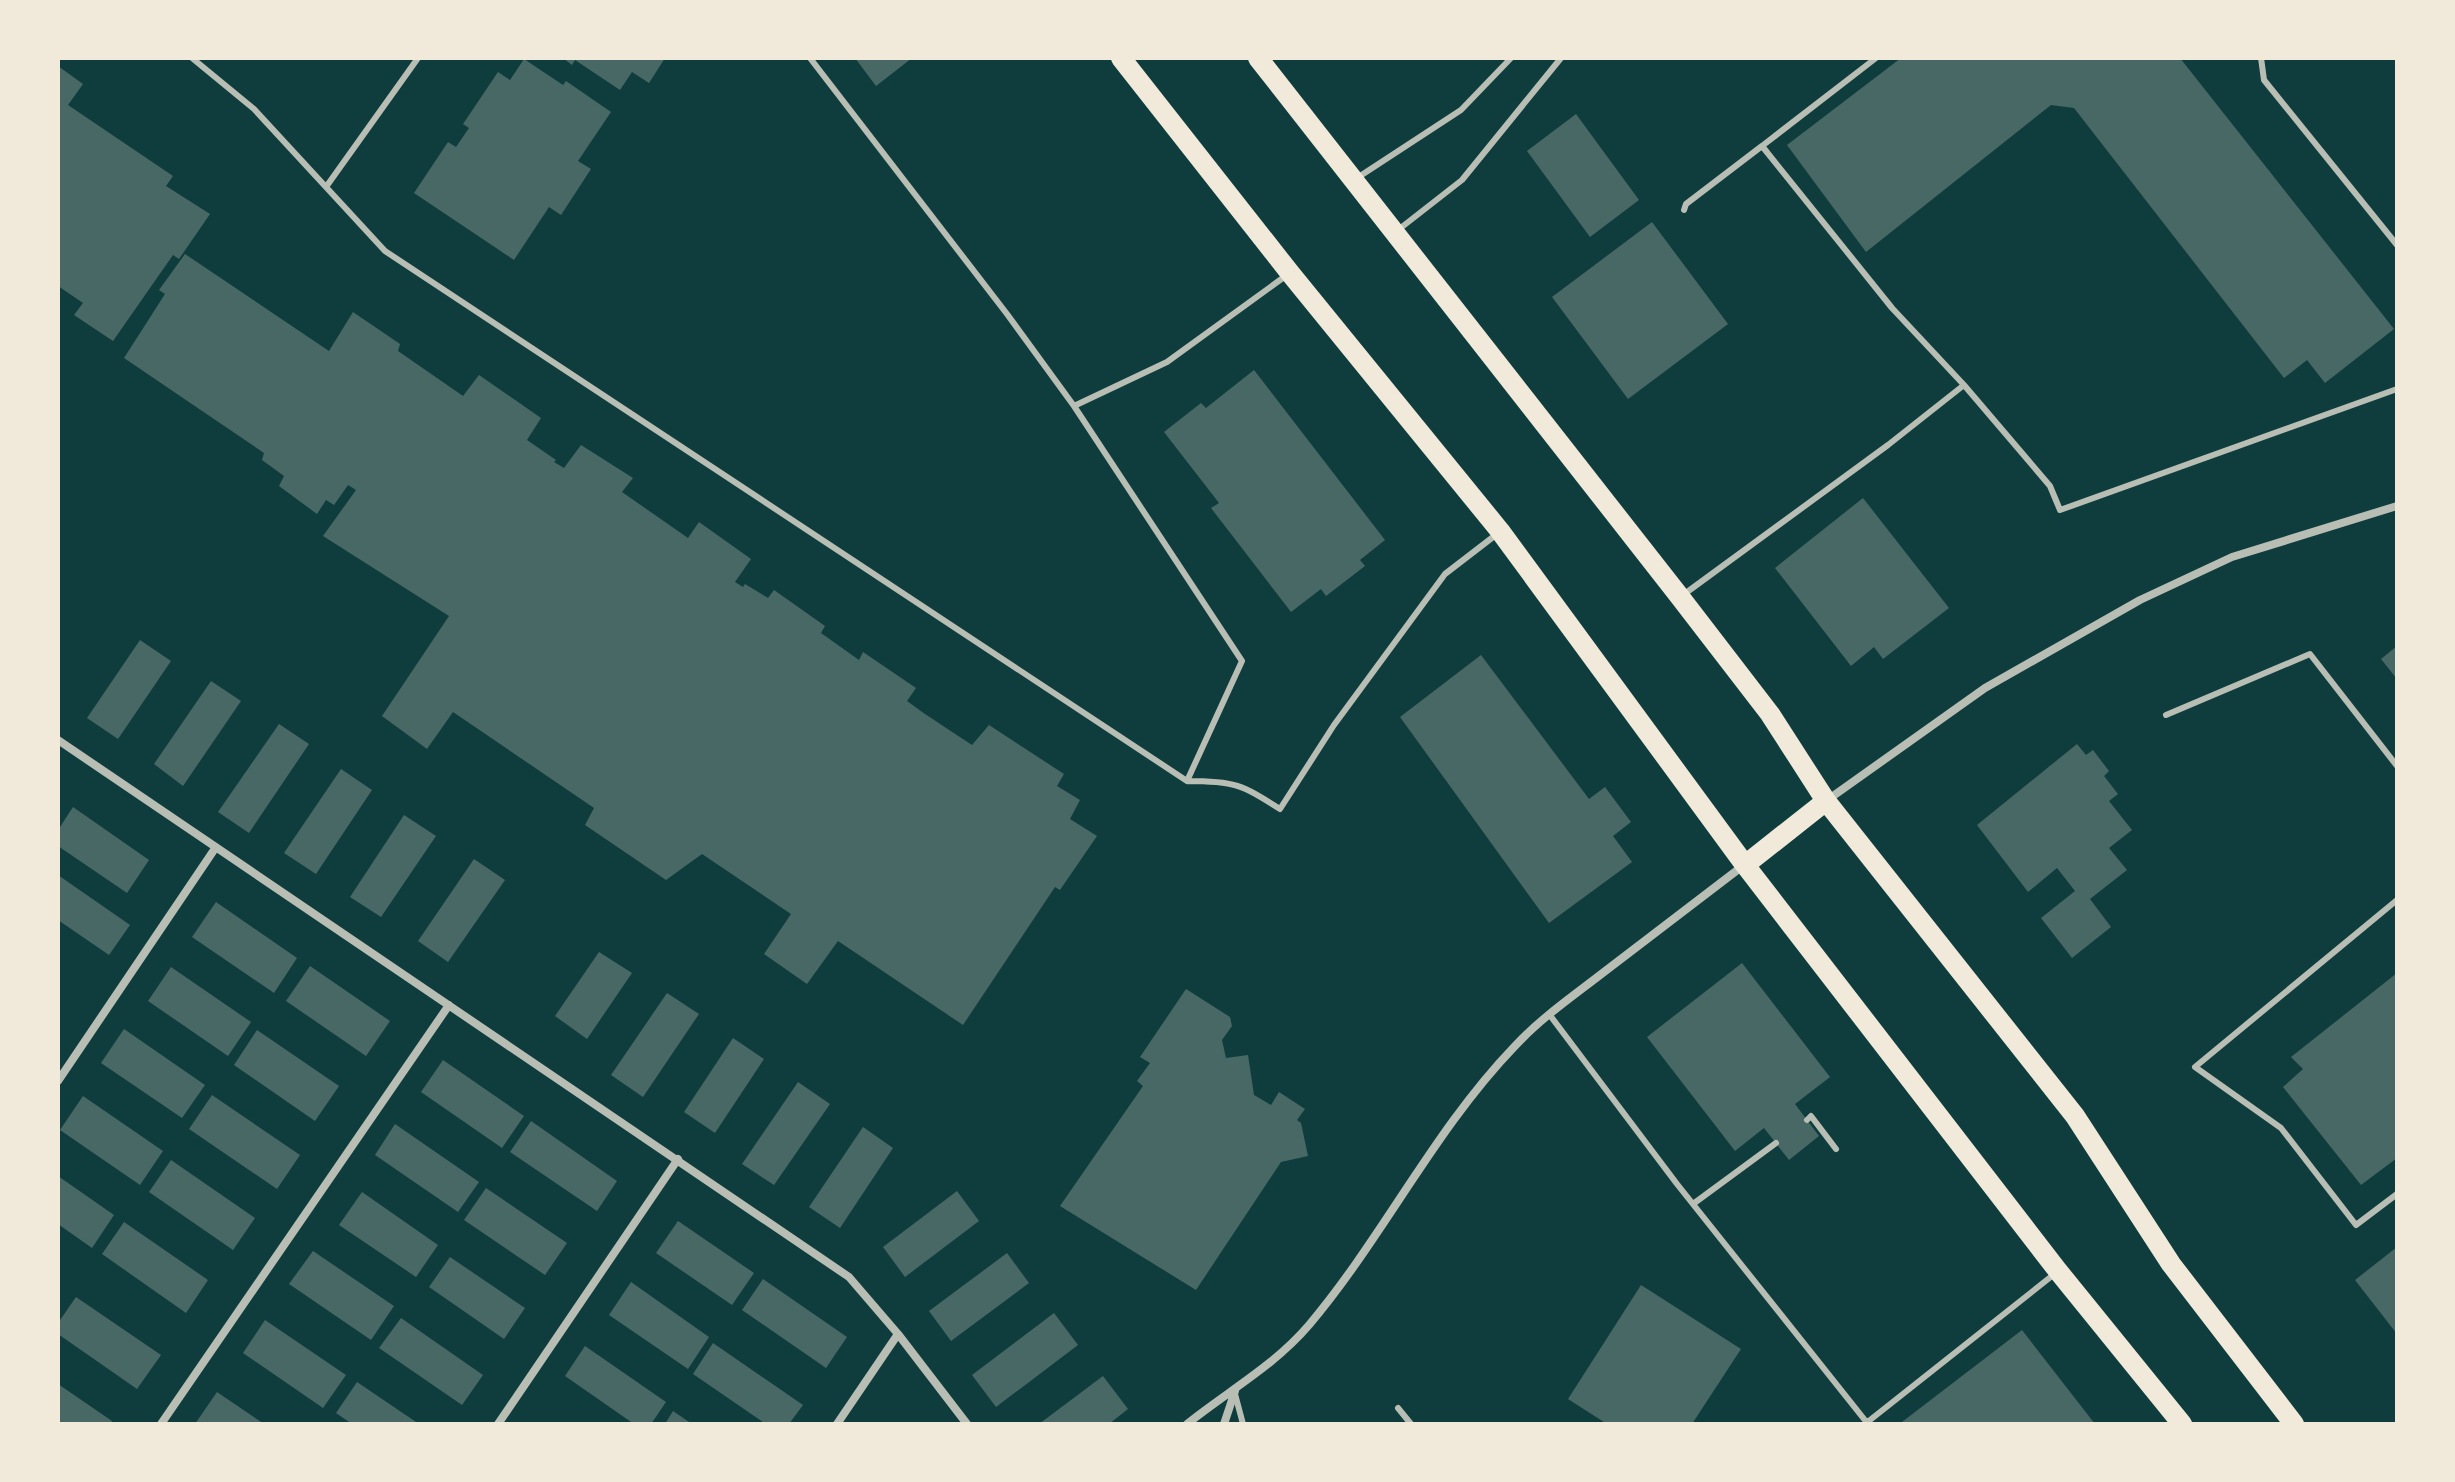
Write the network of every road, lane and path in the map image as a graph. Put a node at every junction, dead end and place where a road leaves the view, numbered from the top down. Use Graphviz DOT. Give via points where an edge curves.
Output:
graph roads {
  1 [pos="192,58"];
  2 [pos="418,58"];
  3 [pos="810,58"];
  4 [pos="1121,58"];
  5 [pos="1258,58"];
  6 [pos="1511,58"];
  7 [pos="1561,58"];
  8 [pos="1876,58"];
  9 [pos="2261,58"];
  10 [pos="1762,146"];
  11 [pos="1354,180"];
  12 [pos="326,187"];
  13 [pos="1684,210"];
  14 [pos="1395,232"];
  15 [pos="2397,245"];
  16 [pos="1290,273"];
  17 [pos="1964,385"];
  18 [pos="2397,389"];
  19 [pos="1074,406"];
  20 [pos="2397,506"];
  21 [pos="1500,531"];
  22 [pos="1680,597"];
  23 [pos="2166,715"];
  24 [pos="58,740"];
  25 [pos="2397,766"];
  26 [pos="1187,781"];
  27 [pos="1826,801"];
  28 [pos="216,847"];
  29 [pos="1745,865"];
  30 [pos="2397,900"];
  31 [pos="449,1005"];
  32 [pos="1549,1014"];
  33 [pos="58,1081"];
  34 [pos="1807,1120"];
  35 [pos="1776,1143"];
  36 [pos="1836,1149"];
  37 [pos="678,1159"];
  38 [pos="2397,1194"];
  39 [pos="1693,1204"];
  40 [pos="2058,1271"];
  41 [pos="898,1334"];
  42 [pos="1235,1391"];
  43 [pos="1398,1408"];
  44 [pos="1866,1423"];
  45 [pos="161,1424"];
  46 [pos="498,1424"];
  47 [pos="837,1424"];
  48 [pos="967,1424"];
  49 [pos="1187,1424"];
  50 [pos="1224,1424"];
  51 [pos="1243,1424"];
  52 [pos="1411,1424"];
  53 [pos="2182,1424"];
  54 [pos="2294,1424"];
  1 -- 12 [label="lane" via="254,109"];
  2 -- 12 [label="lane"];
  3 -- 19 [label="lane"];
  4 -- 16 [label="main road"];
  5 -- 11 [label="main road"];
  6 -- 11 [label="lane" via="1461,110"];
  7 -- 14 [label="lane" via="1462,180"];
  8 -- 10 [label="lane"];
  9 -- 15 [label="lane" via="2264,80"];
  10 -- 13 [label="lane"];
  10 -- 17 [label="lane" via="1892,308"];
  11 -- 14 [label="main road"];
  12 -- 26 [label="lane" via="385,251"];
  14 -- 22 [label="main road"];
  16 -- 19 [label="lane" via="1167,362"];
  16 -- 21 [label="main road"];
  17 -- 18 [label="lane" via="2050,486 2060,510"];
  17 -- 22 [label="lane"];
  19 -- 26 [label="lane" via="1242,661"];
  20 -- 27 [label="street" via="2232,557 2140,600 1985,688"];
  21 -- 26 [label="lane" via="1445,574 1334,725 1280,809 1244,785"];
  21 -- 29 [label="main road"];
  22 -- 27 [label="main road" via="1770,714"];
  23 -- 25 [label="lane" via="2310,654"];
  24 -- 28 [label="street"];
  27 -- 29 [label="main road"];
  27 -- 54 [label="main road" via="2075,1116 2171,1264"];
  28 -- 31 [label="street"];
  28 -- 33 [label="street"];
  29 -- 32 [label="street"];
  29 -- 40 [label="main road"];
  30 -- 38 [label="lane" via="2195,1067 2281,1128 2356,1225"];
  31 -- 37 [label="street"];
  31 -- 45 [label="street"];
  32 -- 39 [label="lane"];
  32 -- 42 [label="street" via="1514,1046 1438,1141 1307,1327"];
  34 -- 36 [label="lane" via="1811,1116"];
  35 -- 39 [label="lane"];
  37 -- 41 [label="street" via="849,1277"];
  37 -- 46 [label="street"];
  39 -- 44 [label="lane"];
  40 -- 44 [label="lane"];
  40 -- 53 [label="main road"];
  41 -- 47 [label="street"];
  41 -- 48 [label="street"];
  42 -- 49 [label="street"];
  42 -- 50 [label="street"];
  42 -- 51 [label="lane"];
  43 -- 52 [label="lane"];
}
